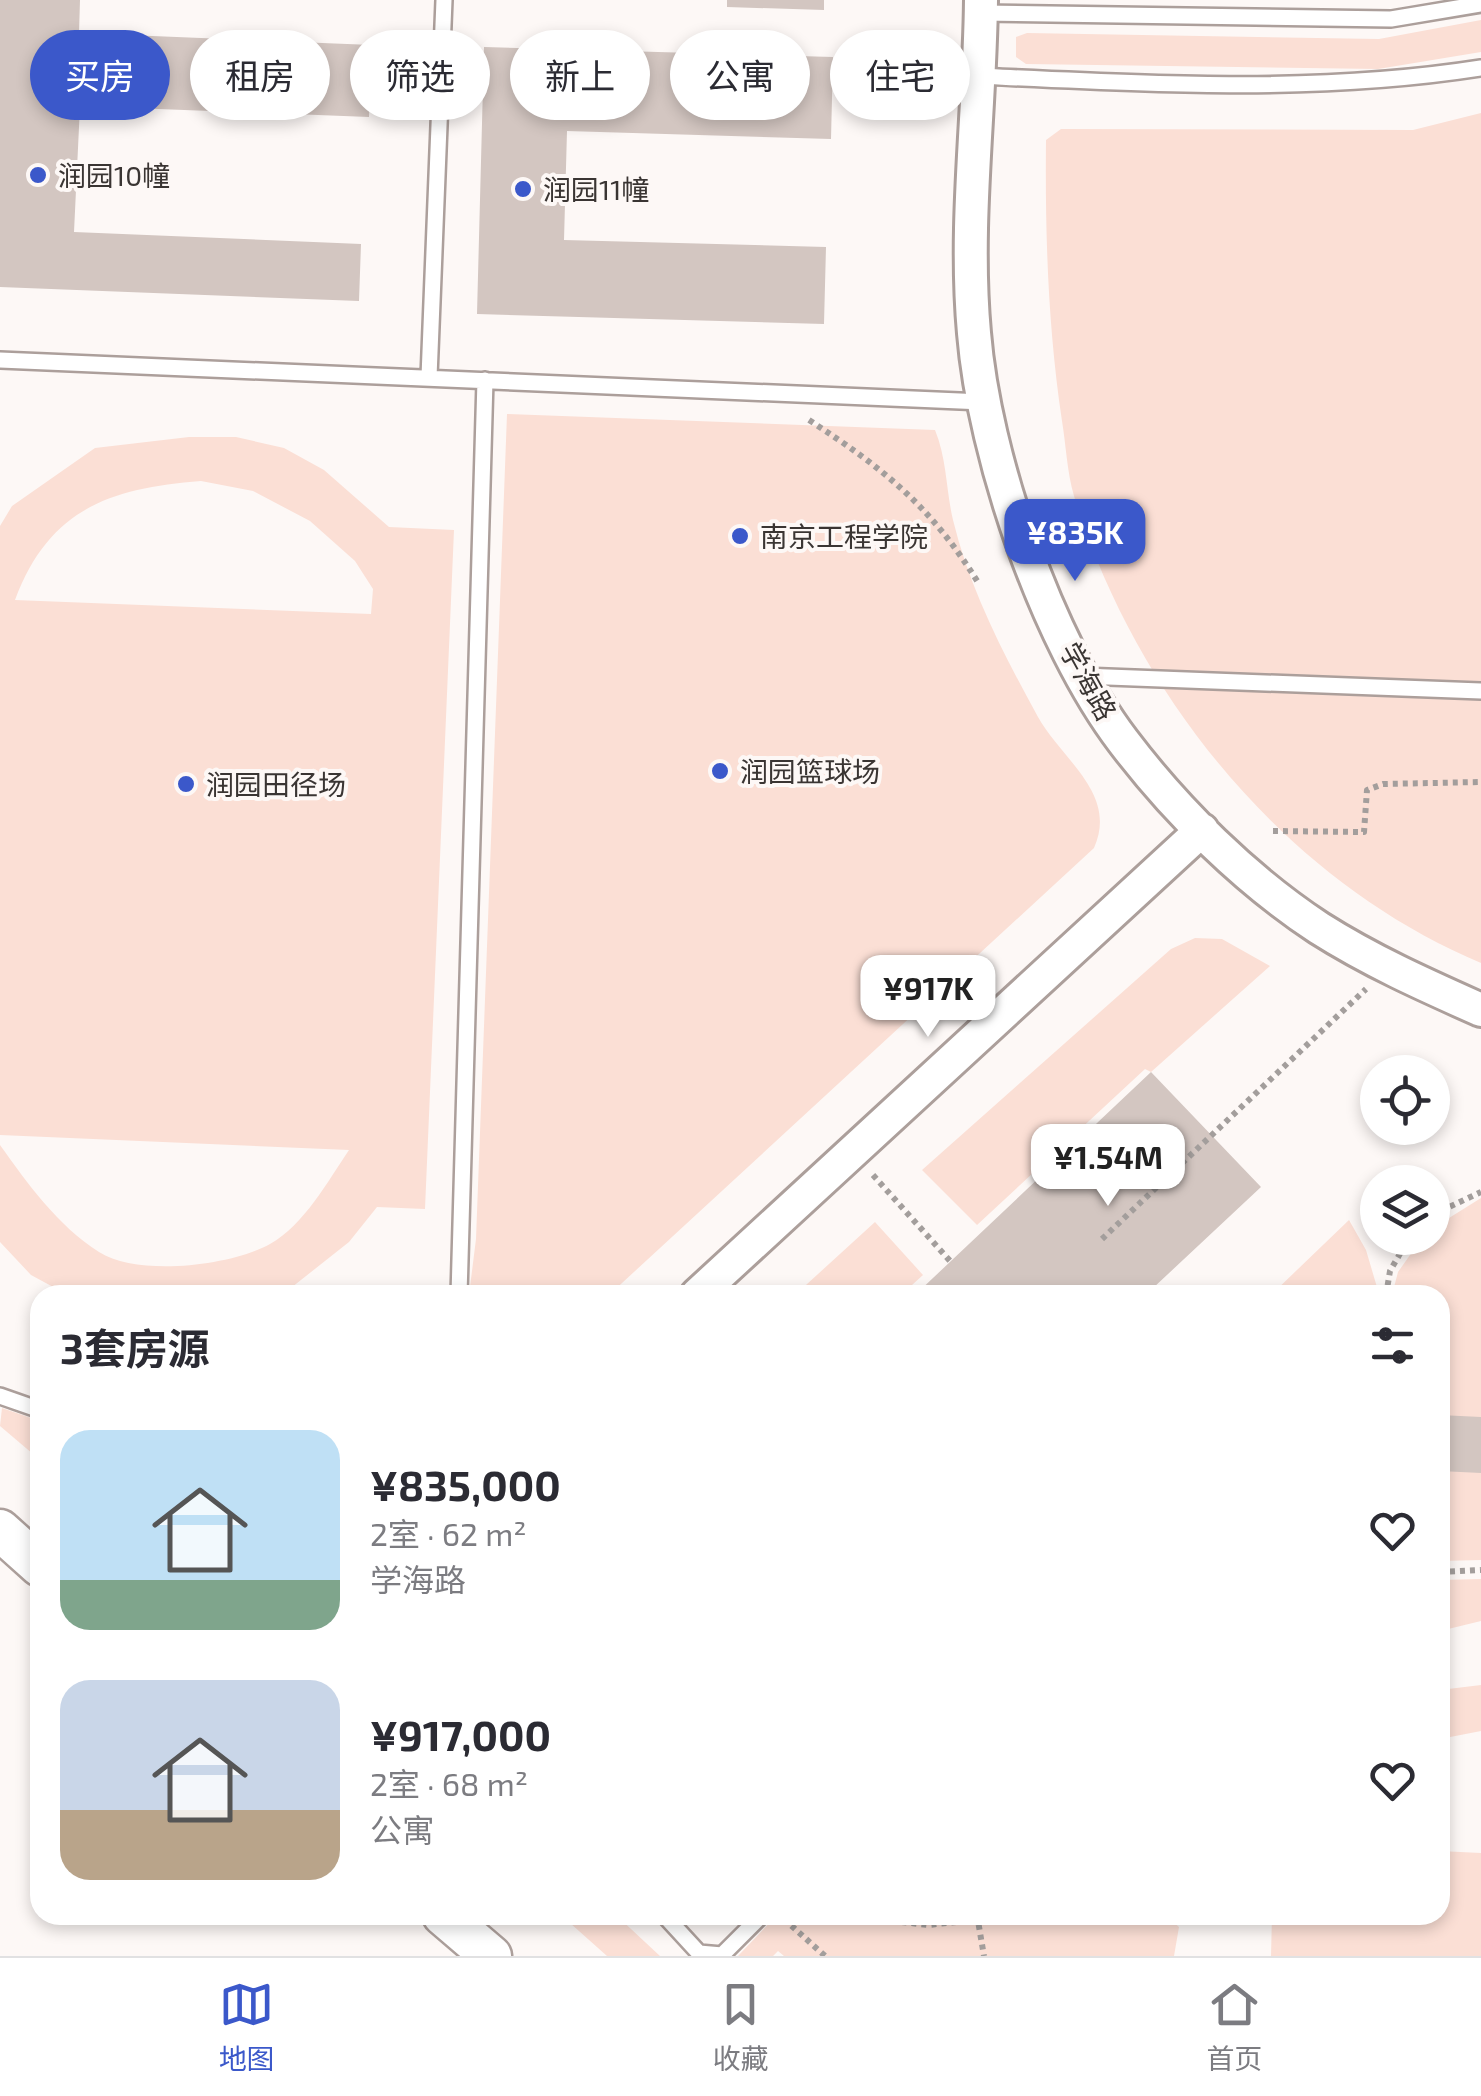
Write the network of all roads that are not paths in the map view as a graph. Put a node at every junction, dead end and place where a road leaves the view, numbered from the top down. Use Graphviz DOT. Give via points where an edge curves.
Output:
graph roads {
  1 [pos="444,0"];
  2 [pos="1481,4"];
  3 [pos="981,6"];
  4 [pos="1481,68"];
  5 [pos="979,76"];
  6 [pos="0,360"];
  7 [pos="429,377"];
  8 [pos="485,380"];
  9 [pos="983,402"];
  10 [pos="1082,676"];
  11 [pos="1481,691"];
  12 [pos="1202,830"];
  13 [pos="1481,1010"];
  14 [pos="459,1285"];
  15 [pos="708,1285"];
  16 [pos="0,1396"];
  17 [pos="30,1406"];
  18 [pos="0,1530"];
  19 [pos="30,1557"];
  20 [pos="455,1925"];
  21 [pos="673,1925"];
  22 [pos="752,1925"];
  23 [pos="491,1956"];
  1 -- 7 [label="lane"];
  2 -- 3 [label="lane" via="1392,19"];
  3 -- 5 [label="street, 学海路"];
  4 -- 5 [label="lane" via="1394,82"];
  5 -- 9 [label="street, 学海路" via="972,268"];
  6 -- 7 [label="lane"];
  7 -- 8 [label="lane"];
  8 -- 9 [label="lane"];
  8 -- 14 [label="lane"];
  9 -- 10 [label="street, 学海路" via="1022,540"];
  10 -- 11 [label="lane"];
  10 -- 12 [label="street, 学海路" via="1122,740"];
  12 -- 13 [label="street, 学海路" via="1316,926 1386,968"];
  12 -- 15 [label="street"];
  16 -- 17 [label="lane"];
  18 -- 19 [label="street"];
  20 -- 23 [label="street"];
  21 -- 22 [label="lane" via="700,1953 722,1954"];
}
